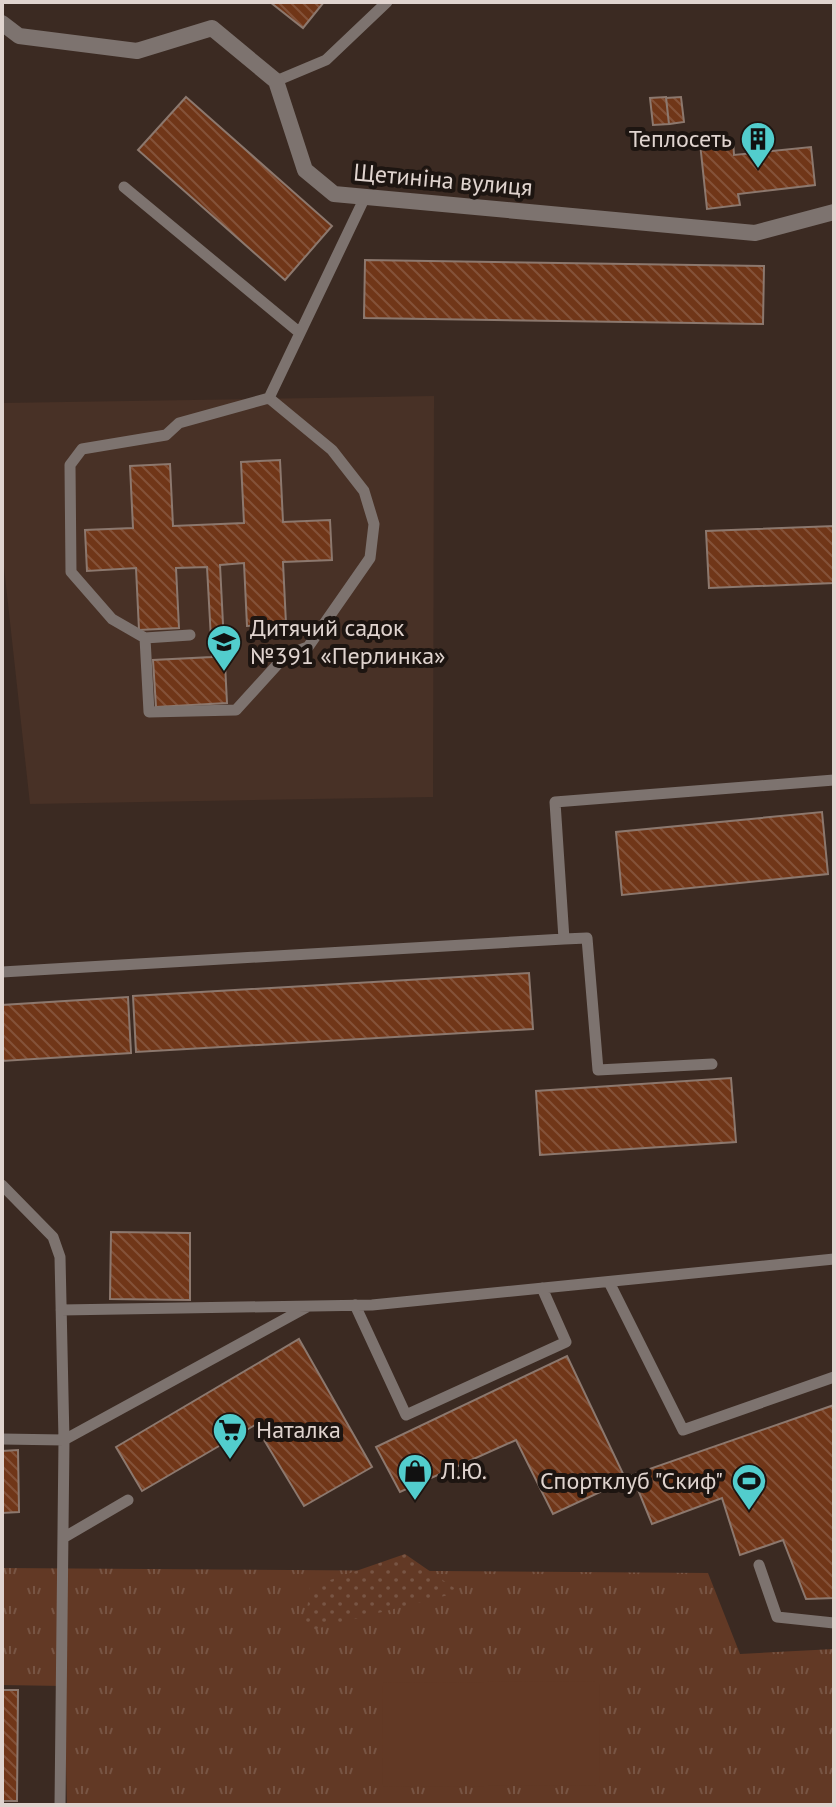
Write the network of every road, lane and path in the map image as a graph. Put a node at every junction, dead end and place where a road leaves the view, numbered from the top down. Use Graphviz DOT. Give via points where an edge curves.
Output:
graph roads {
  1 [pos="387,2"];
  2 [pos="2,23"];
  3 [pos="276,81"];
  4 [pos="124,187"];
  5 [pos="365,197"];
  6 [pos="834,212"];
  7 [pos="300,333"];
  8 [pos="269,398"];
  9 [pos="190,635"];
  10 [pos="145,638"];
  11 [pos="834,780"];
  12 [pos="564,939"];
  13 [pos="2,972"];
  14 [pos="712,1064"];
  15 [pos="2,1185"];
  16 [pos="834,1259"];
  17 [pos="609,1282"];
  18 [pos="542,1288"];
  19 [pos="355,1305"];
  20 [pos="308,1306"];
  21 [pos="61,1310"];
  22 [pos="834,1377"];
  23 [pos="2,1439"];
  24 [pos="64,1440"];
  25 [pos="128,1500"];
  26 [pos="63,1538"];
  27 [pos="759,1565"];
  28 [pos="834,1623"];
  29 [pos="60,1805"];
  1 -- 3 [label="lane" via="326,60"];
  2 -- 3 [label="street" via="19,36 137,51 212,28"];
  3 -- 5 [label="street, Щетиніна вулиця" via="305,170 334,194"];
  4 -- 7 [label="lane"];
  5 -- 6 [label="street, Щетиніна вулиця" via="755,233"];
  5 -- 7 [label="lane"];
  7 -- 8 [label="lane"];
  8 -- 10 [label="lane" via="179,423 166,435 82,449 70,465 71,572 112,619"];
  8 -- 10 [label="lane" via="332,450 364,491 374,524 370,558 308,647 286,655 236,710 149,712"];
  9 -- 10 [label="lane"];
  11 -- 12 [label="lane" via="555,802"];
  12 -- 13 [label="lane"];
  12 -- 14 [label="lane" via="587,938 598,1070"];
  15 -- 21 [label="lane" via="53,1237 60,1257"];
  16 -- 17 [label="lane"];
  17 -- 18 [label="lane"];
  17 -- 22 [label="lane" via="683,1430"];
  18 -- 19 [label="lane"];
  18 -- 19 [label="lane" via="566,1342 406,1415"];
  19 -- 20 [label="lane"];
  20 -- 21 [label="lane"];
  20 -- 24 [label="lane"];
  21 -- 24 [label="lane"];
  23 -- 24 [label="lane"];
  24 -- 26 [label="lane"];
  25 -- 26 [label="lane"];
  26 -- 29 [label="lane"];
  27 -- 28 [label="lane" via="777,1617"];
}
